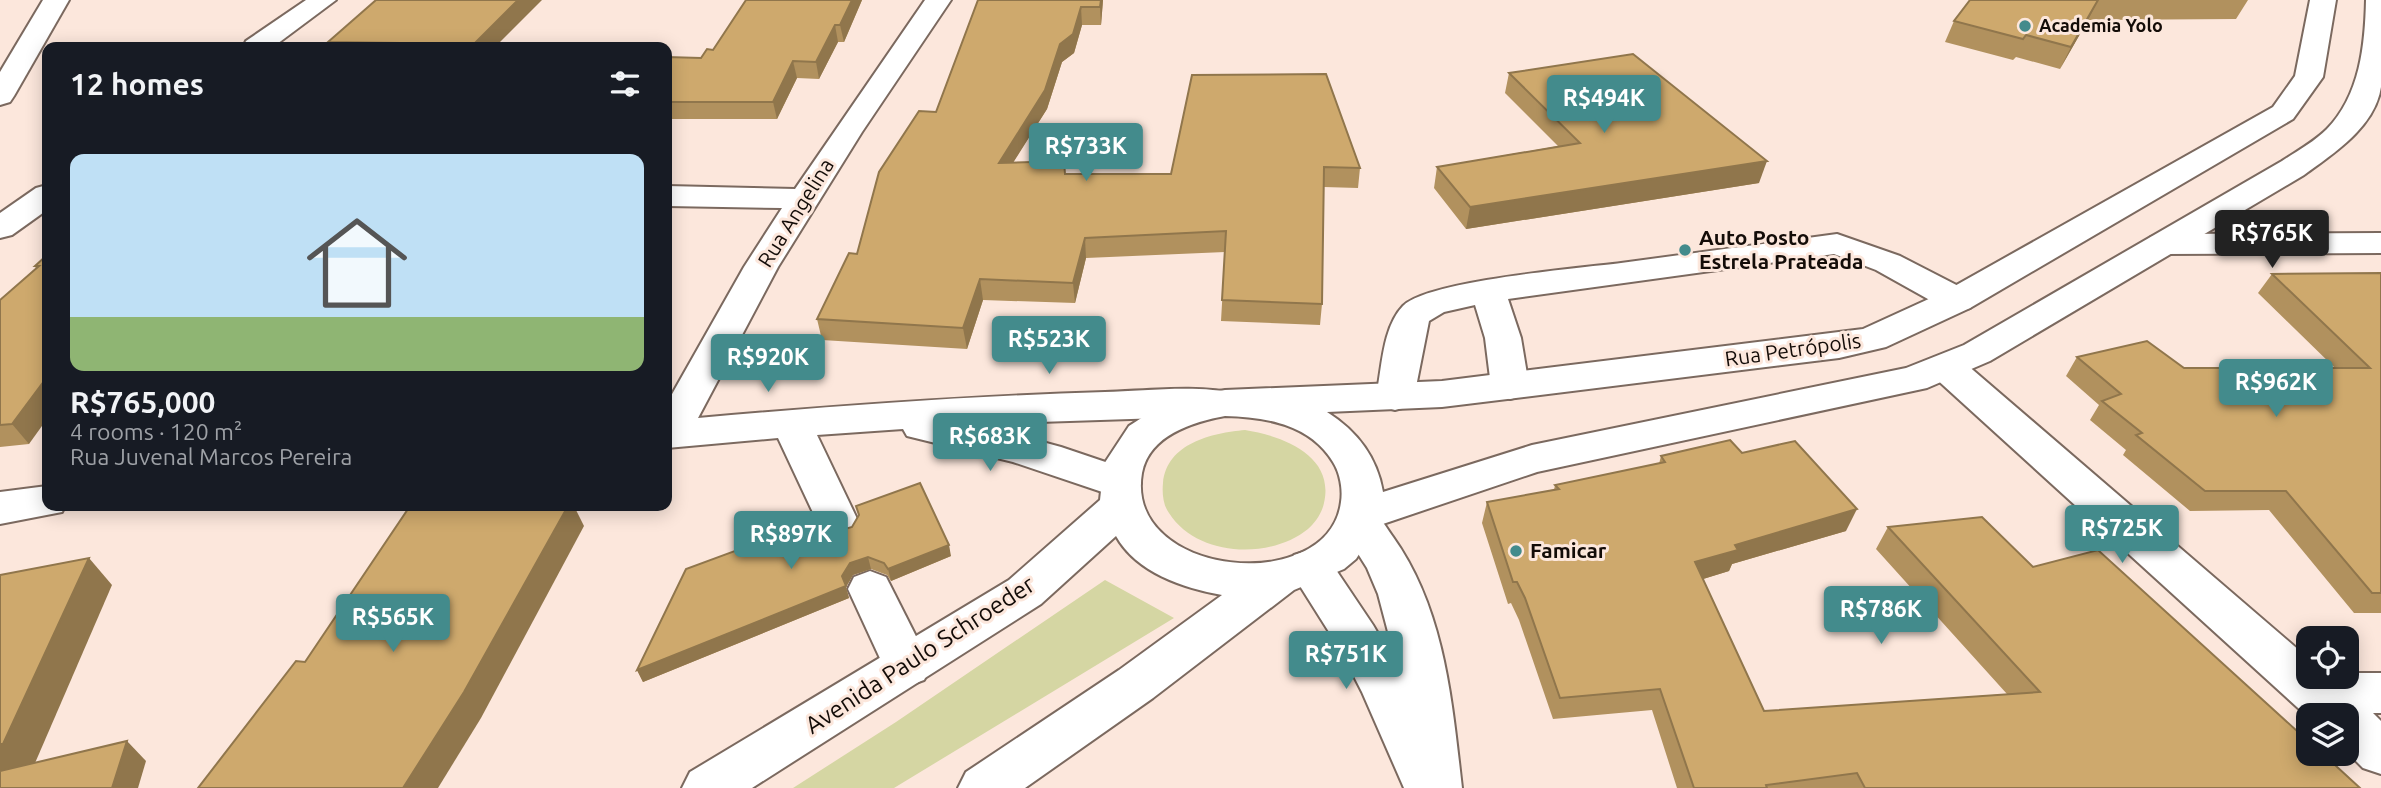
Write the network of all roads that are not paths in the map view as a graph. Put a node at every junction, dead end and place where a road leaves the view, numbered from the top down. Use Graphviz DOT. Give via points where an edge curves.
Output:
graph roads {
  1 [pos="57,0"];
  2 [pos="323,0"];
  3 [pos="938,0"];
  4 [pos="2323,0"];
  5 [pos="2380,4"];
  6 [pos="263,42"];
  7 [pos="0,96"];
  8 [pos="672,196"];
  9 [pos="42,199"];
  10 [pos="804,199"];
  11 [pos="0,228"];
  12 [pos="2381,243"];
  13 [pos="2164,244"];
  14 [pos="1488,291"];
  15 [pos="1957,300"];
  16 [pos="1946,367"];
  17 [pos="1510,386"];
  18 [pos="1395,397"];
  19 [pos="1237,403"];
  20 [pos="874,417"];
  21 [pos="791,422"];
  22 [pos="672,427"];
  23 [pos="672,434"];
  24 [pos="1121,494"];
  25 [pos="42,502"];
  26 [pos="0,508"];
  27 [pos="1361,518"];
  28 [pos="839,525"];
  29 [pos="1295,572"];
  30 [pos="870,589"];
  31 [pos="908,666"];
  32 [pos="2381,693"];
  33 [pos="2326,703"];
  34 [pos="2353,703"];
  35 [pos="2359,732"];
  36 [pos="2381,752"];
  37 [pos="708,788"];
  38 [pos="984,788"];
  39 [pos="1429,788"];
  40 [pos="1436,788"];
  1 -- 7 [label="main road"];
  2 -- 6 [label="main road"];
  3 -- 10 [label="main road, Rua Angelina"];
  4 -- 15 [label="main road, Rua Petrópolis" via="2309,77 2283,113"];
  5 -- 13 [label="main road" via="2378,48 2368,88 2337,136 2293,168"];
  8 -- 10 [label="main road"];
  9 -- 11 [label="main road"];
  10 -- 22 [label="main road, Rua Angelina"];
  12 -- 13 [label="main road"];
  13 -- 16 [label="main road"];
  14 -- 15 [label="main road" via="1837,244 1888,263"];
  14 -- 17 [label="main road" via="1503,338"];
  14 -- 18 [label="main road" via="1429,306 1414,315"];
  15 -- 17 [label="main road, Rua Petrópolis" via="1873,338 1839,346"];
  16 -- 27 [label="main road" via="1914,379 1532,459"];
  16 -- 33 [label="main road"];
  17 -- 18 [label="main road, Rua Petrópolis"];
  18 -- 19 [label="main road, Rua Petrópolis"];
  19 -- 20 [label="main road, Rua Petrópolis" via="1105,404"];
  19 -- 24 [label="main road" via="1174,416 1142,437 1126,458"];
  19 -- 27 [label="main road" via="1283,409 1313,421 1339,439 1356,462 1364,488"];
  20 -- 21 [label="main road, Rua Petrópolis"];
  20 -- 24 [label="main road, Rua Petrópolis" via="1003,444 1076,466"];
  21 -- 23 [label="main road, Rua Petrópolis"];
  21 -- 28 [label="main road"];
  24 -- 29 [label="main road" via="1133,530 1179,567 1246,581"];
  24 -- 31 [label="main road, Avenida Paulo Schroeder" via="1025,592"];
  25 -- 26 [label="main road"];
  27 -- 29 [label="main road" via="1341,548"];
  27 -- 40 [label="main road" via="1410,617 1423,664"];
  29 -- 38 [label="main road"];
  29 -- 39 [label="main road" via="1357,638"];
  30 -- 31 [label="main road"];
  31 -- 37 [label="main road, Avenida Paulo Schroeder"];
  32 -- 34 [label="main road"];
  35 -- 36 [label="main road"];
}
